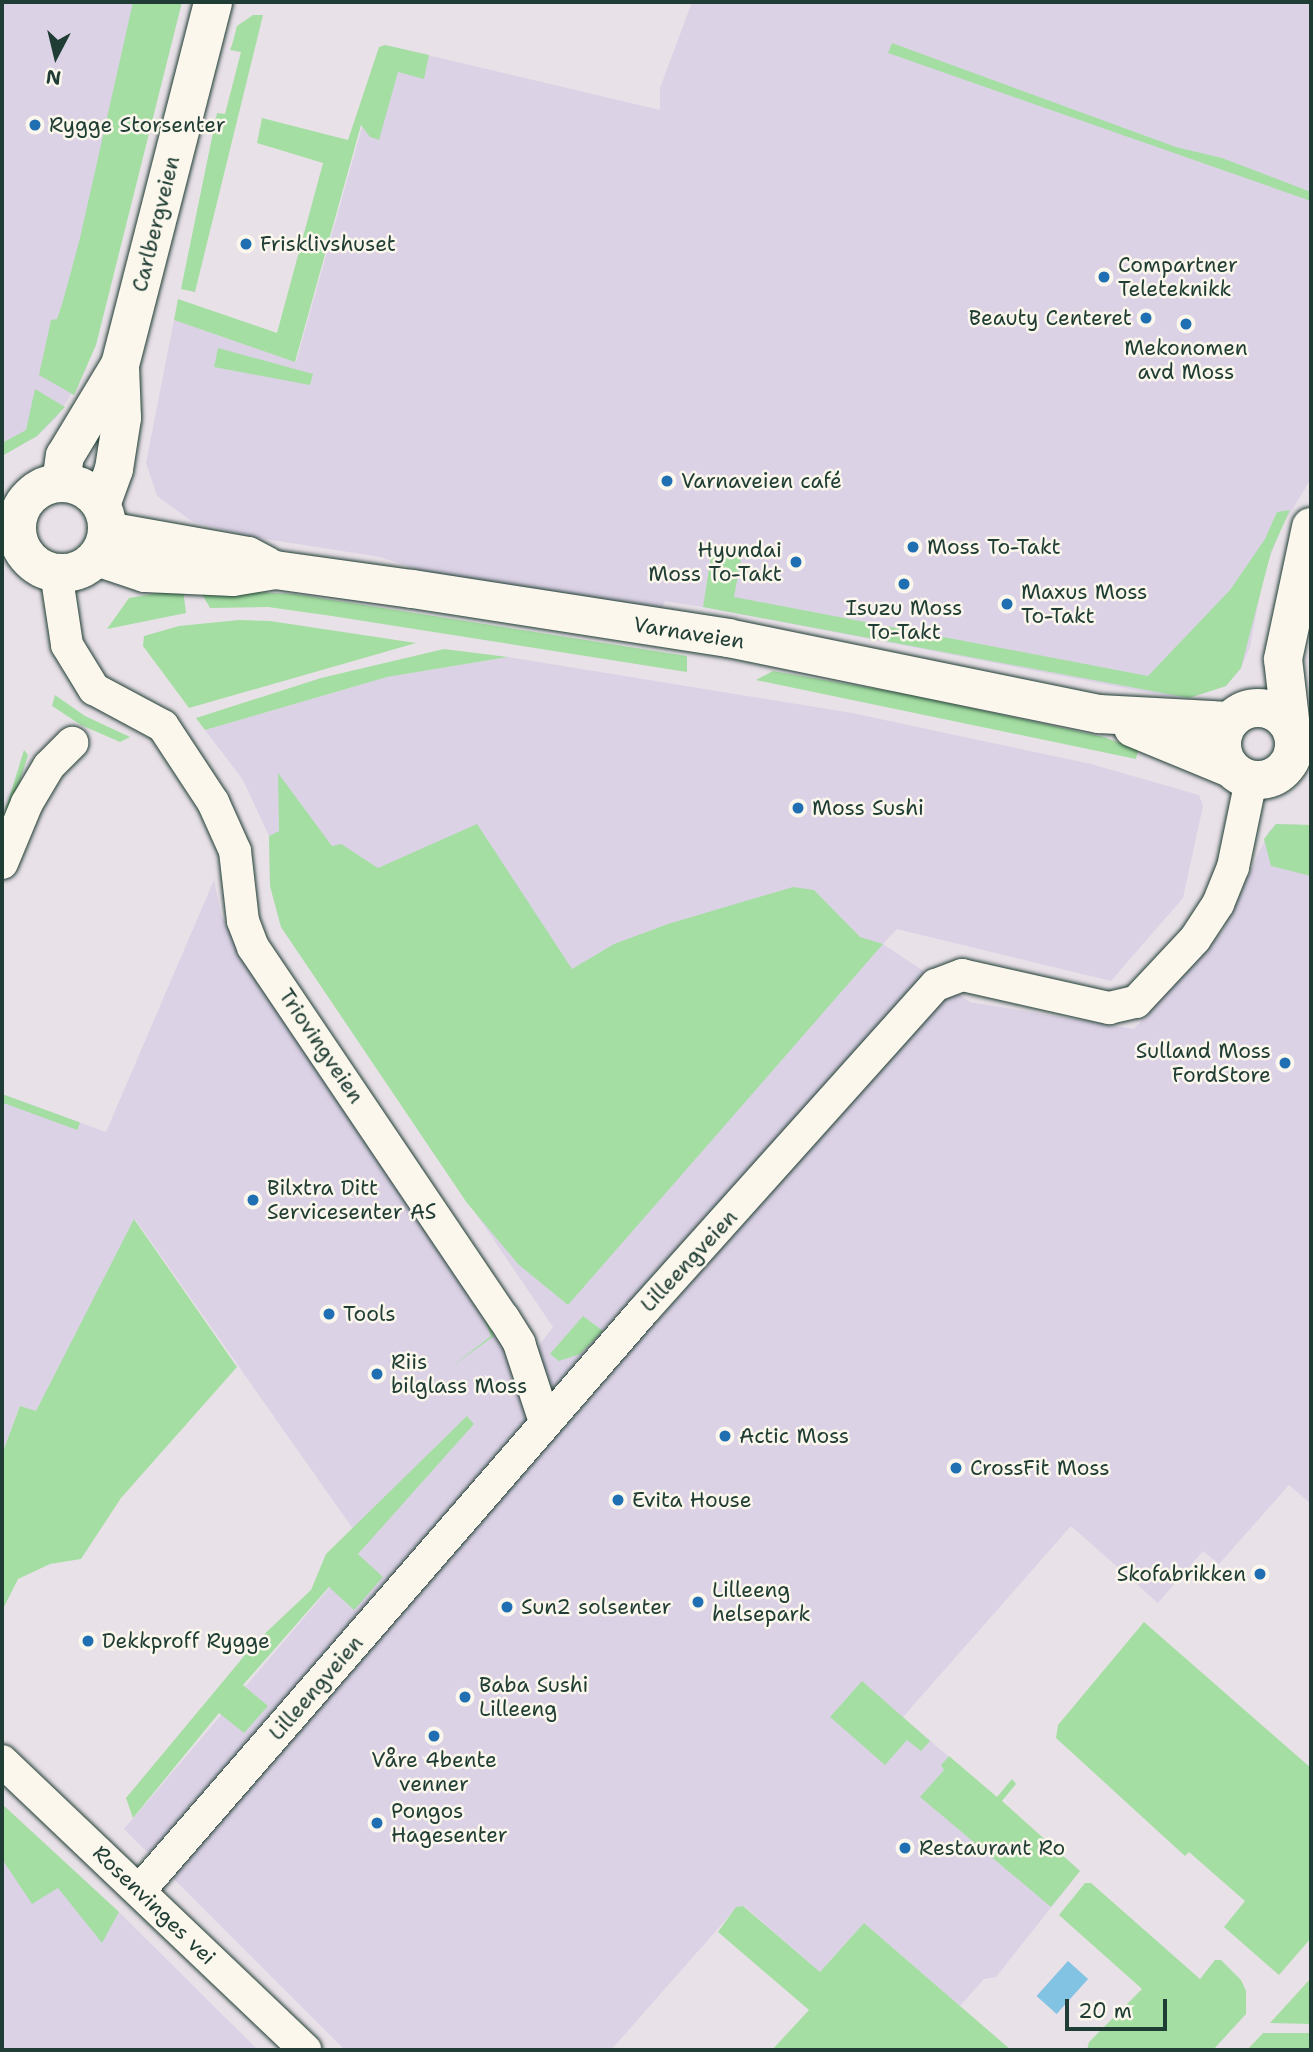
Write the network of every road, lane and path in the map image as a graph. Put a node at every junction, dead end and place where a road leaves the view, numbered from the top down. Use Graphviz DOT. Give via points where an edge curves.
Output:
graph roads {
  1 [pos="213,2"];
  2 [pos="120,365"];
  3 [pos="31,493"];
  4 [pos="1311,527"];
  5 [pos="102,531"];
  6 [pos="12,547"];
  7 [pos="56,572"];
  8 [pos="1283,659"];
  9 [pos="1099,714"];
  10 [pos="1234,716"];
  11 [pos="1299,738"];
  12 [pos="72,743"];
  13 [pos="1251,775"];
  14 [pos="1311,783"];
  15 [pos="2,863"];
  16 [pos="545,1422"];
  17 [pos="2,1761"];
  18 [pos="140,1890"];
  19 [pos="306,2050"];
  1 -- 2 [label="street, Carlbergveien"];
  2 -- 3 [label="street, Carlbergveien" via="65,456"];
  2 -- 5 [label="street, Carlbergveien" via="122,418"];
  3 -- 5 [label="street" via="81,487"];
  3 -- 6 [label="street" via="17,522"];
  4 -- 8 [label="street"];
  5 -- 7 [label="street" via="79,570"];
  5 -- 9 [label="street, Varnaveien" via="145,573 233,577 275,570 728,638"];
  6 -- 7 [label="street" via="38,566"];
  7 -- 16 [label="street, Triovingveien" via="63,636 94,689 163,726 213,802 235,851 243,921 253,947 519,1343"];
  8 -- 10 [label="street"];
  8 -- 11 [label="street"];
  9 -- 10 [label="street, Varnaveien"];
  9 -- 13 [label="street, Varnaveien"];
  10 -- 11 [label="street" via="1264,708 1275,712"];
  10 -- 13 [label="street" via="1221,744"];
  11 -- 13 [label="street" via="1290,761"];
  12 -- 15 [label="street" via="49,766 27,803"];
  13 -- 14 [label="street, Varnaveien"];
  13 -- 16 [label="street, Lilleengveien" via="1233,867 1218,905 1195,939 1136,1002 1109,1008 962,975 936,985"];
  16 -- 18 [label="street, Lilleengveien"];
  17 -- 18 [label="street, Rosenvinges vei"];
  18 -- 19 [label="street, Rosenvinges vei"];
}
